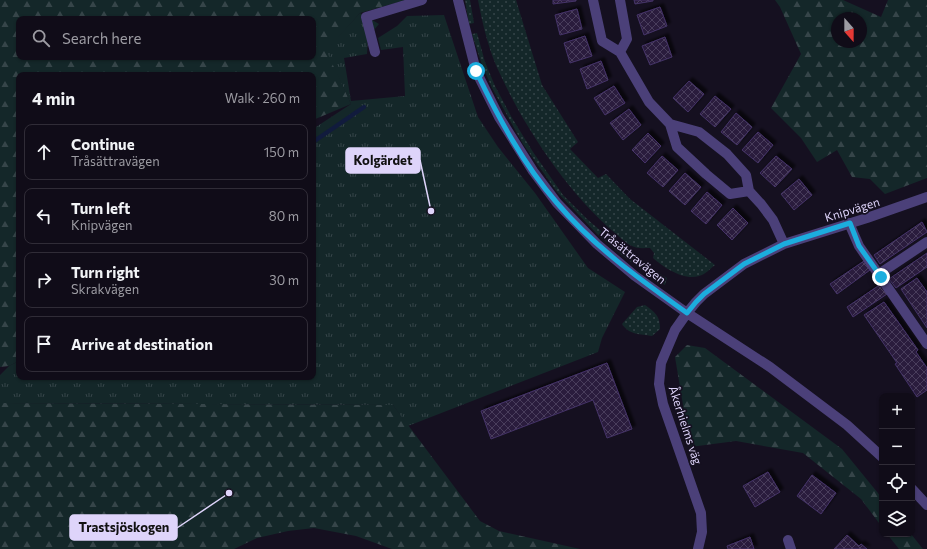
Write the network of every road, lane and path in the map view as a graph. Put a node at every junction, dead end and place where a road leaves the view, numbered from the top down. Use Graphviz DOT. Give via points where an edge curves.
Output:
graph roads {
  1 [pos="422,0"];
  2 [pos="458,0"];
  3 [pos="593,0"];
  4 [pos="620,0"];
  5 [pos="375,52"];
  6 [pos="620,52"];
  7 [pos="670,124"];
  8 [pos="749,191"];
  9 [pos="927,197"];
  10 [pos="850,223"];
  11 [pos="927,242"];
  12 [pos="784,244"];
  13 [pos="879,274"];
  14 [pos="687,313"];
  15 [pos="927,344"];
  16 [pos="879,454"];
  17 [pos="915,491"];
  18 [pos="927,505"];
  19 [pos="698,549"];
  1 -- 5 [label="street" via="366,17"];
  2 -- 14 [label="street, Tråsättravägen" via="476,71 499,117 542,184 598,244 635,276"];
  3 -- 6 [label="street" via="602,41"];
  4 -- 6 [label="street" via="627,39"];
  6 -- 7 [label="street" via="649,102"];
  7 -- 8 [label="street" via="699,132 727,154 746,175"];
  7 -- 8 [label="street" via="677,147 710,178 730,194"];
  8 -- 12 [label="street" via="773,220"];
  9 -- 10 [label="street, Knipvägen"];
  10 -- 12 [label="street, Knipvägen"];
  10 -- 13 [label="street" via="859,246"];
  11 -- 13 [label="street"];
  12 -- 14 [label="street, Knipvägen" via="744,264 704,294"];
  13 -- 15 [label="street"];
  14 -- 16 [label="street, Tråsättravägen" via="776,372 847,425"];
  14 -- 19 [label="street, Åkerhielms väg" via="675,330 661,362 659,384 663,404 701,513 702,532"];
  17 -- 18 [label="street"];
}
